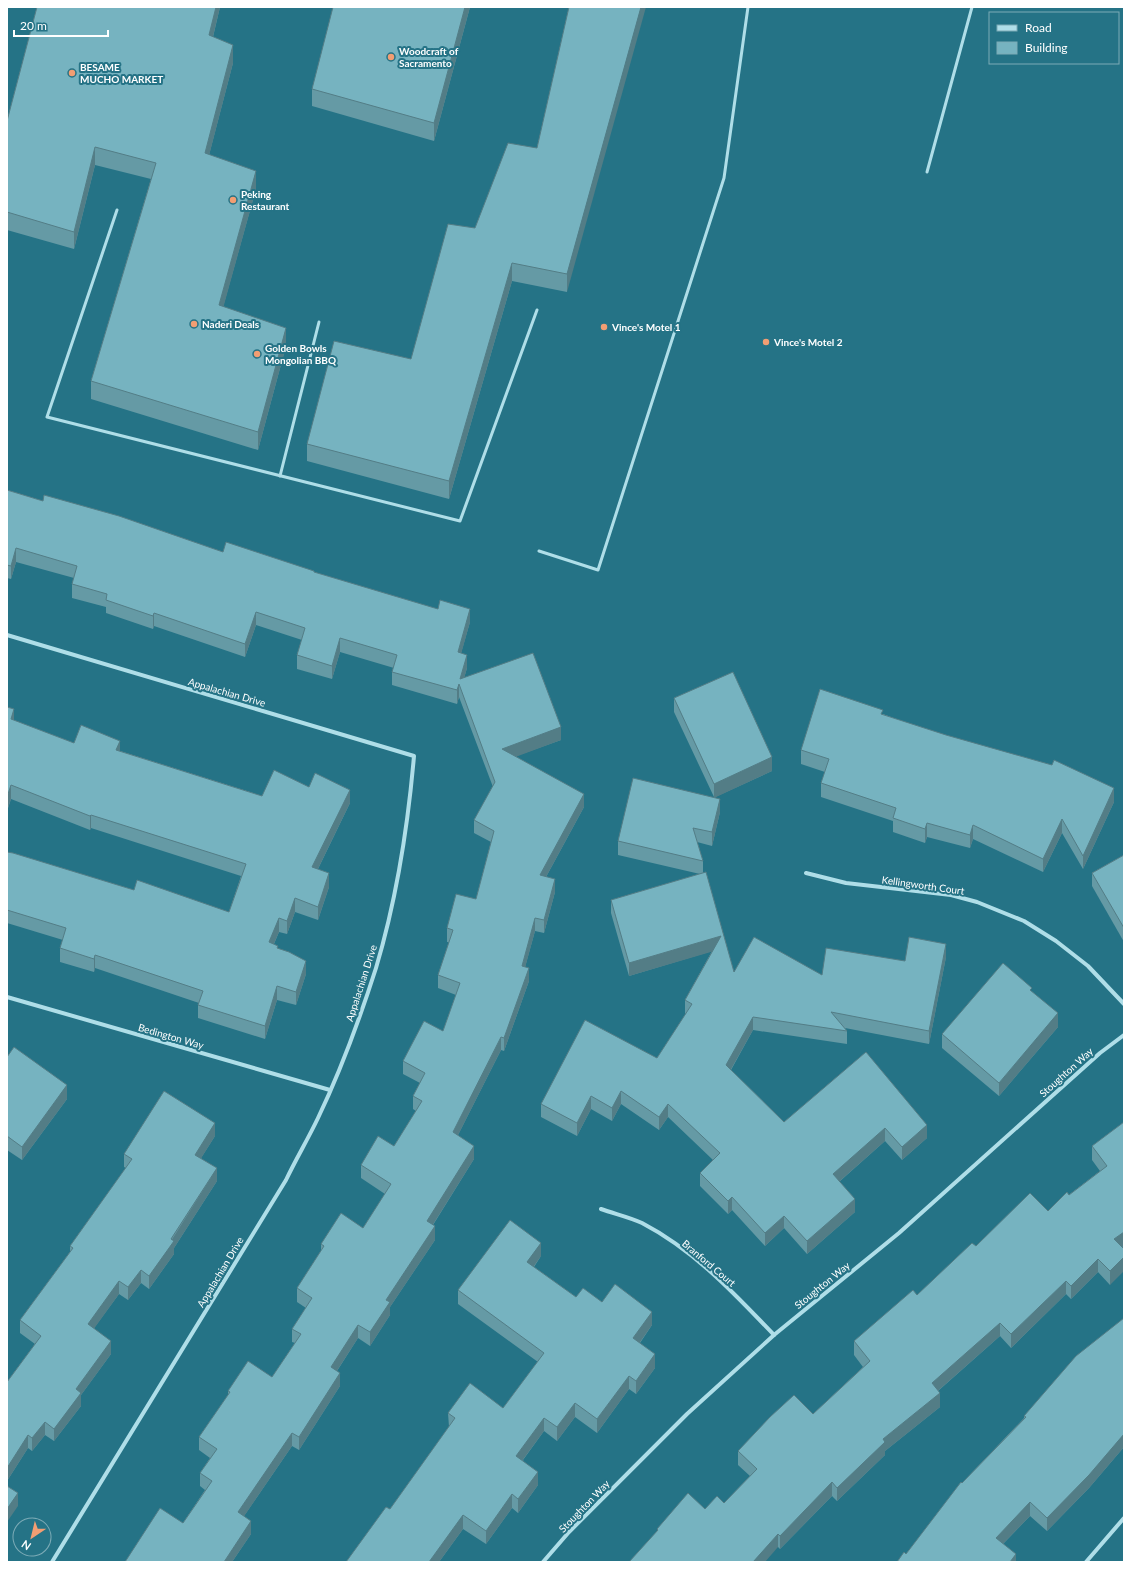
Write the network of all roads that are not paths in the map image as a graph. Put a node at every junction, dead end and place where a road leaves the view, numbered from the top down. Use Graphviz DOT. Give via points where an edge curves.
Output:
graph roads {
  1 [pos="748,7"];
  2 [pos="972,7"];
  3 [pos="927,172"];
  4 [pos="117,210"];
  5 [pos="537,310"];
  6 [pos="318,322"];
  7 [pos="280,476"];
  8 [pos="539,551"];
  9 [pos="7,636"];
  10 [pos="806,874"];
  11 [pos="7,997"];
  12 [pos="1124,1004"];
  13 [pos="1124,1035"];
  14 [pos="330,1090"];
  15 [pos="601,1209"];
  16 [pos="774,1335"];
  17 [pos="1124,1518"];
  18 [pos="52,1562"];
  19 [pos="543,1562"];
  20 [pos="1086,1562"];
  1 -- 8 [label="lane" via="724,178 598,570"];
  2 -- 3 [label="lane"];
  4 -- 7 [label="lane" via="47,417"];
  5 -- 7 [label="lane" via="460,522"];
  6 -- 7 [label="lane"];
  9 -- 14 [label="street, Appalachian Drive" via="414,756 390,913 376,967"];
  10 -- 12 [label="street, Kellingworth Court" via="846,883 951,895 1024,921 1056,941 1088,966"];
  11 -- 14 [label="street, Bedington Way"];
  13 -- 16 [label="street, Stoughton Way" via="1100,1053 898,1233"];
  14 -- 18 [label="street, Appalachian Drive" via="286,1180"];
  15 -- 16 [label="street, Branford Court" via="641,1223 693,1257"];
  16 -- 19 [label="street, Stoughton Way" via="687,1414 569,1532"];
  17 -- 20 [label="street"];
}
